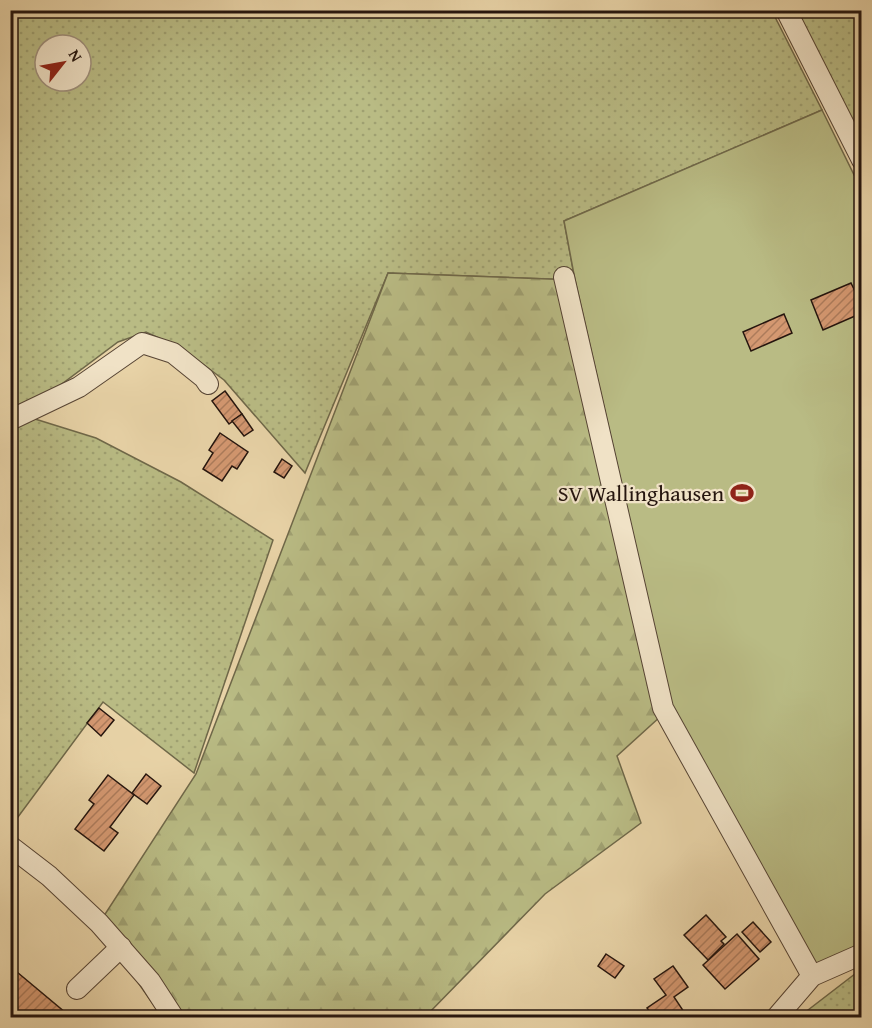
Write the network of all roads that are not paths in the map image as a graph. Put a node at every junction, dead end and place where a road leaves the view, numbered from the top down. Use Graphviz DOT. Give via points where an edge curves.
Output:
graph roads {
  1 [pos="786,10"];
  2 [pos="861,160"];
  3 [pos="564,277"];
  4 [pos="208,384"];
  5 [pos="10,420"];
  6 [pos="10,846"];
  7 [pos="120,947"];
  8 [pos="861,954"];
  9 [pos="812,976"];
  10 [pos="77,989"];
  11 [pos="174,1017"];
  12 [pos="776,1017"];
  1 -- 2 [label="street"];
  3 -- 9 [label="street" via="663,708"];
  4 -- 5 [label="street" via="172,353 142,343 79,387"];
  6 -- 7 [label="street" via="50,876"];
  7 -- 10 [label="street"];
  7 -- 11 [label="street"];
  8 -- 9 [label="street"];
  9 -- 12 [label="street"];
}
